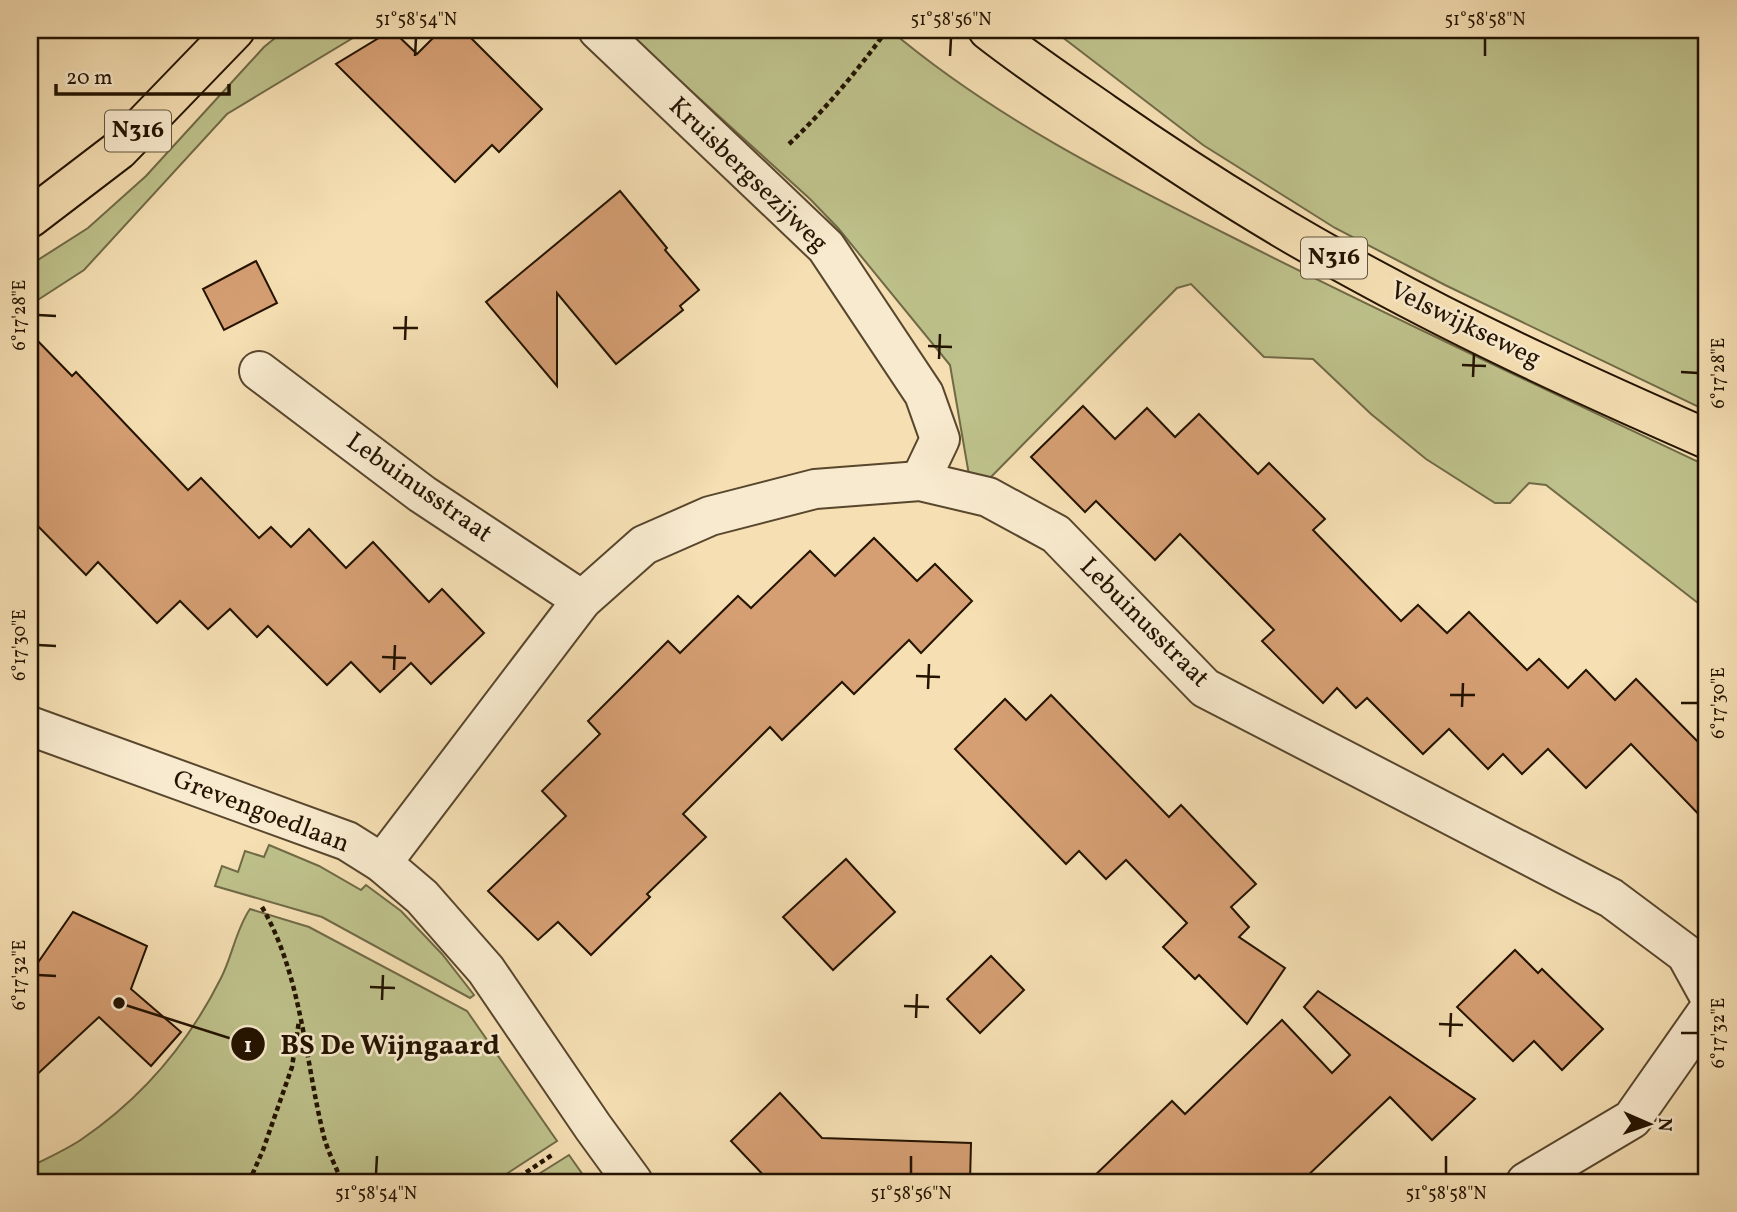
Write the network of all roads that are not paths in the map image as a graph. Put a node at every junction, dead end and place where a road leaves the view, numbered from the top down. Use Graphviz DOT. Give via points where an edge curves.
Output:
graph roads {
  1 [pos="235,30"];
  2 [pos="598,30"];
  3 [pos="988,30"];
  4 [pos="30,218"];
  5 [pos="259,371"];
  6 [pos="1707,439"];
  7 [pos="920,481"];
  8 [pos="582,600"];
  9 [pos="30,726"];
  10 [pos="382,863"];
  11 [pos="1707,992"];
  12 [pos="1707,1012"];
  13 [pos="633,1182"];
  14 [pos="1526,1182"];
  1 -- 4 [label="main road, N316" via="119,150"];
  2 -- 7 [label="street, Kruisbergsezijweg" via="826,247 924,394 940,439"];
  3 -- 6 [label="main road, Velswijkseweg / N316" via="1172,160 1369,278"];
  5 -- 8 [label="street, Lebuinusstraat" via="422,494"];
  7 -- 8 [label="street, Lebuinusstraat" via="815,489 710,516 644,545"];
  7 -- 11 [label="street, Lebuinusstraat" via="988,497 1056,534 1205,688 1611,898 1686,954"];
  8 -- 10 [label="street, Lebuinusstraat"];
  9 -- 10 [label="street, Grevengoedlaan" via="347,841"];
  10 -- 13 [label="street, Grevengoedlaan" via="422,897 486,970"];
  12 -- 14 [label="street" via="1632,1119"];
}
